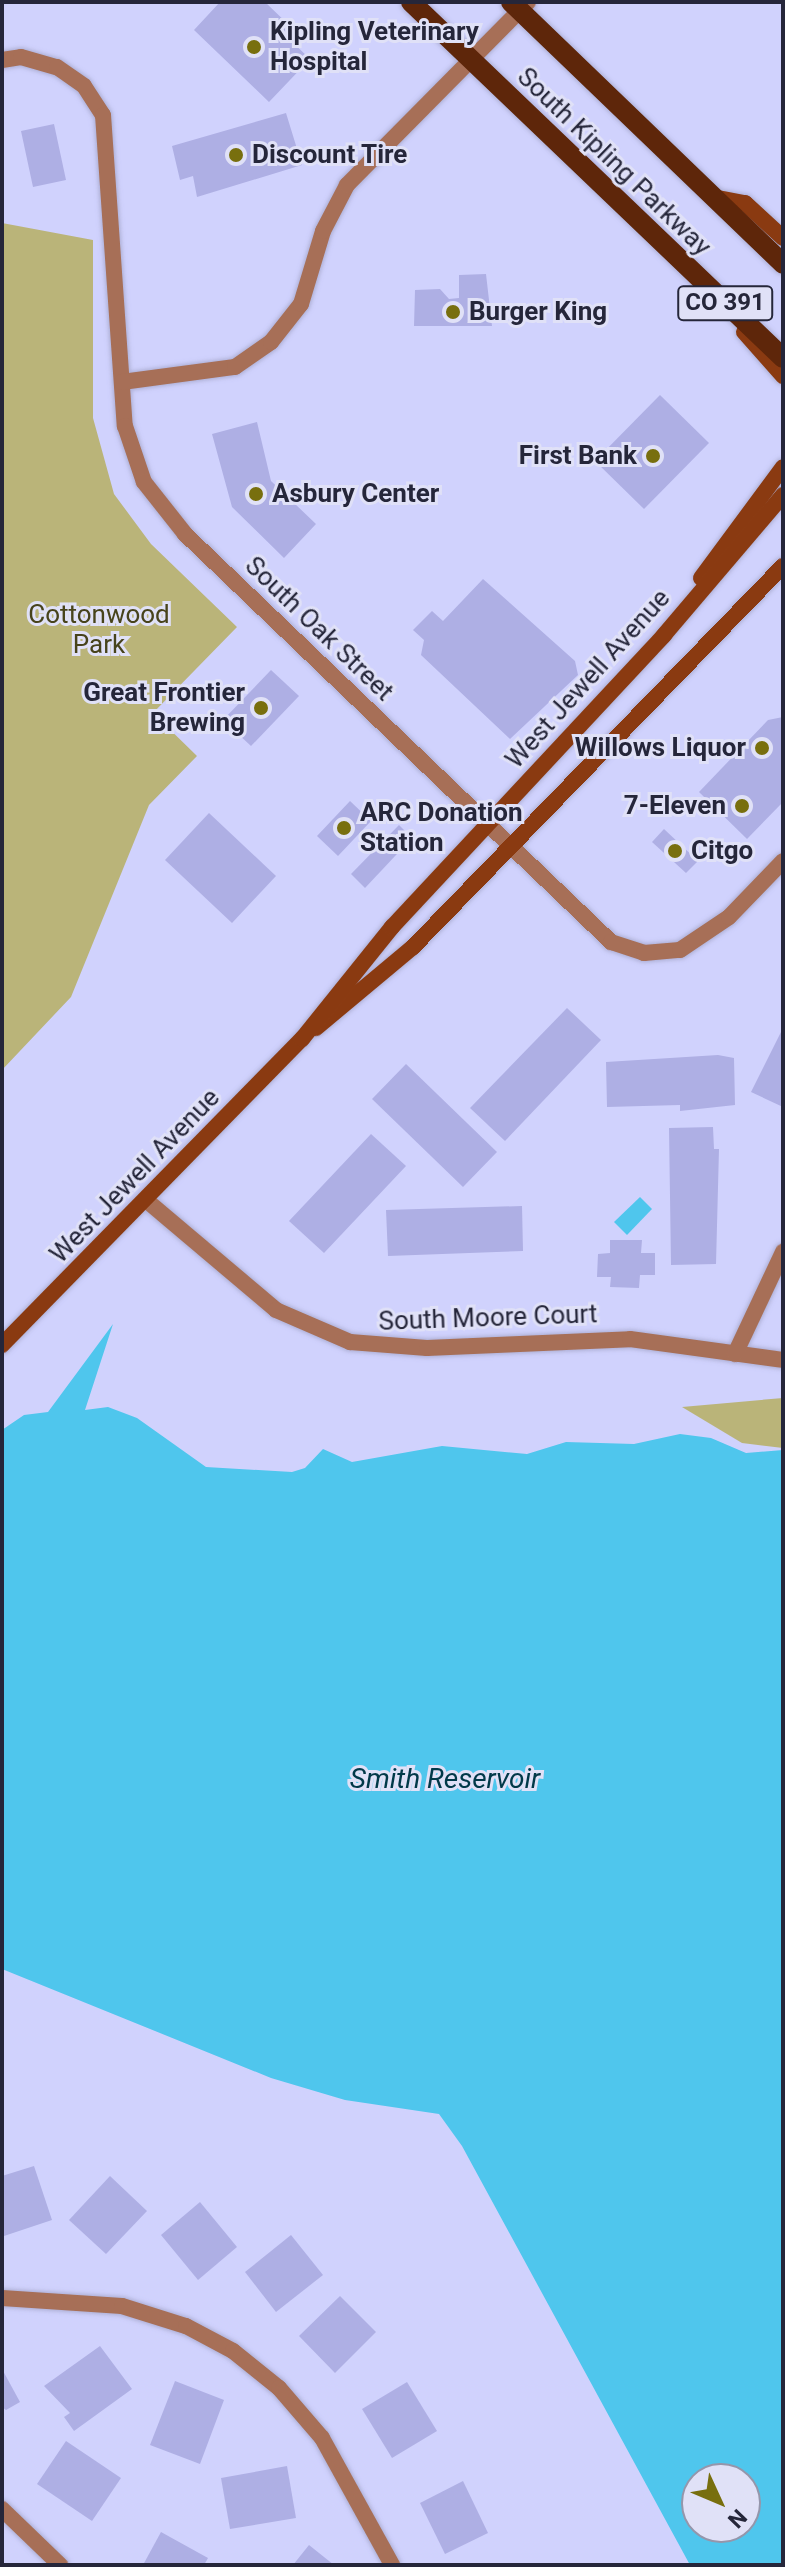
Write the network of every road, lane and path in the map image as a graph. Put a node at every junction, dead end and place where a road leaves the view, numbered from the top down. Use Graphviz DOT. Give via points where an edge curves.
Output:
graph roads {
  1 [pos="411,2"];
  2 [pos="519,3"];
  3 [pos="468,58"];
  4 [pos="2,60"];
  5 [pos="713,197"];
  6 [pos="783,238"];
  7 [pos="667,248"];
  8 [pos="783,264"];
  9 [pos="783,358"];
  10 [pos="783,376"];
  11 [pos="122,382"];
  12 [pos="783,467"];
  13 [pos="783,495"];
  14 [pos="783,566"];
  15 [pos="684,609"];
  16 [pos="487,823"];
  17 [pos="510,846"];
  18 [pos="783,861"];
  19 [pos="302,1039"];
  20 [pos="146,1200"];
  21 [pos="783,1252"];
  22 [pos="2,1345"];
  23 [pos="735,1354"];
  24 [pos="783,1360"];
  25 [pos="2,2298"];
  26 [pos="2,2509"];
  27 [pos="60,2565"];
  28 [pos="392,2565"];
  1 -- 3 [label="main road, South Kipling Parkway / CO 391"];
  2 -- 3 [label="street"];
  2 -- 5 [label="main road, South Kipling Parkway / CO 391"];
  3 -- 7 [label="main road, South Kipling Parkway / CO 391"];
  3 -- 11 [label="street" via="347,185 323,231 301,304 271,342 235,367"];
  4 -- 11 [label="street, South Oak Street" via="38,59 84,86 103,115"];
  5 -- 6 [label="main road" via="745,203"];
  5 -- 8 [label="main road, South Kipling Parkway / CO 391"];
  7 -- 9 [label="main road, South Kipling Parkway / CO 391"];
  7 -- 10 [label="main road"];
  11 -- 16 [label="street, South Oak Street" via="133,458 167,517"];
  12 -- 15 [label="main road" via="714,557"];
  13 -- 15 [label="main road, West Jewell Avenue"];
  14 -- 17 [label="main road, West Jewell Avenue"];
  15 -- 16 [label="main road, West Jewell Avenue"];
  16 -- 17 [label="street, South Oak Street"];
  16 -- 19 [label="main road, West Jewell Avenue"];
  17 -- 18 [label="street, South Oak Street" via="599,933 654,953 680,950 711,931"];
  17 -- 19 [label="main road, West Jewell Avenue" via="384,974"];
  19 -- 20 [label="main road, West Jewell Avenue"];
  20 -- 22 [label="main road, West Jewell Avenue"];
  20 -- 23 [label="street, South Moore Court" via="267,1304 350,1342 427,1348 630,1339"];
  21 -- 23 [label="street"];
  23 -- 24 [label="street, South Moore Court"];
  25 -- 28 [label="street" via="122,2306 186,2326 233,2351 279,2388 322,2438"];
  26 -- 27 [label="street"];
}
